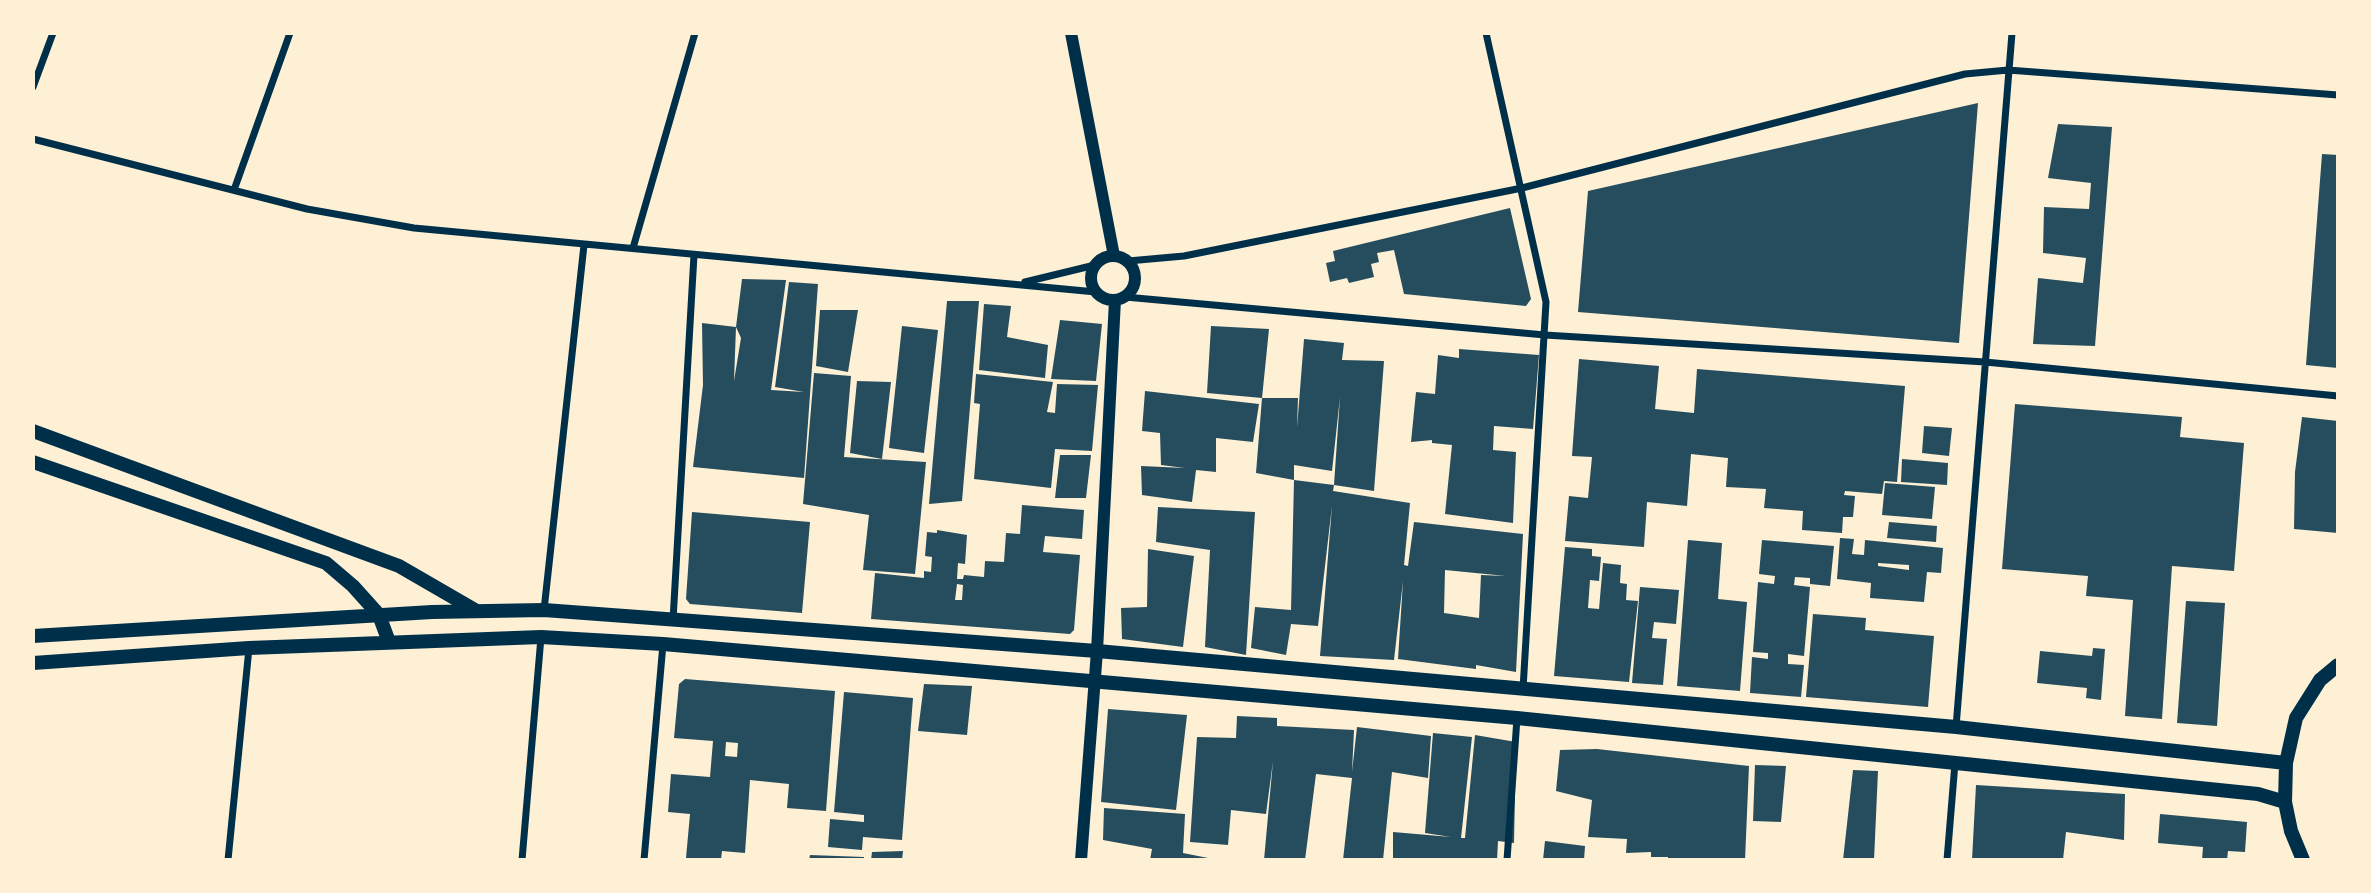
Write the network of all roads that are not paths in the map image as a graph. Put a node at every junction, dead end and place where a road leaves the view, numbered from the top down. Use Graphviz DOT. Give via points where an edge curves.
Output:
graph roads {
  1 [pos="53,33"];
  2 [pos="290,33"];
  3 [pos="695,33"];
  4 [pos="1071,33"];
  5 [pos="1486,33"];
  6 [pos="2012,33"];
  7 [pos="2008,70"];
  8 [pos="33,87"];
  9 [pos="2338,95"];
  10 [pos="33,139"];
  11 [pos="1522,188"];
  12 [pos="234,190"];
  13 [pos="584,245"];
  14 [pos="633,248"];
  15 [pos="694,255"];
  16 [pos="1114,256"];
  17 [pos="1128,261"];
  18 [pos="1095,265"];
  19 [pos="1020,284"];
  20 [pos="1096,292"];
  21 [pos="1120,299"];
  22 [pos="1545,335"];
  23 [pos="1986,362"];
  24 [pos="2338,396"];
  25 [pos="33,431"];
  26 [pos="33,462"];
  27 [pos="475,610"];
  28 [pos="544,610"];
  29 [pos="379,615"];
  30 [pos="673,620"];
  31 [pos="33,636"];
  32 [pos="541,637"];
  33 [pos="389,642"];
  34 [pos="663,644"];
  35 [pos="249,648"];
  36 [pos="1097,651"];
  37 [pos="33,663"];
  38 [pos="2338,665"];
  39 [pos="1095,681"];
  40 [pos="1523,690"];
  41 [pos="1517,718"];
  42 [pos="1956,727"];
  43 [pos="1955,763"];
  44 [pos="2286,763"];
  45 [pos="2286,802"];
  46 [pos="228,860"];
  47 [pos="522,860"];
  48 [pos="644,860"];
  49 [pos="1081,860"];
  50 [pos="1507,860"];
  51 [pos="1947,860"];
  52 [pos="2303,860"];
  1 -- 8 [label="street"];
  2 -- 12 [label="street"];
  3 -- 14 [label="street"];
  4 -- 16 [label="street"];
  5 -- 11 [label="street"];
  6 -- 7 [label="street"];
  7 -- 9 [label="street"];
  7 -- 11 [label="street" via="1965,74"];
  7 -- 23 [label="street"];
  10 -- 12 [label="street"];
  11 -- 17 [label="street" via="1184,256"];
  11 -- 22 [label="street" via="1546,302"];
  12 -- 13 [label="street" via="307,209 414,228"];
  13 -- 14 [label="street"];
  13 -- 28 [label="street"];
  14 -- 15 [label="street"];
  15 -- 19 [label="street"];
  15 -- 30 [label="street"];
  16 -- 17 [label="street"];
  16 -- 18 [label="street"];
  17 -- 21 [label="street" via="1136,281"];
  18 -- 19 [label="street"];
  18 -- 20 [label="street" via="1091,278"];
  19 -- 20 [label="street"];
  20 -- 21 [label="street"];
  21 -- 22 [label="street"];
  21 -- 36 [label="street"];
  22 -- 23 [label="street"];
  22 -- 40 [label="street"];
  23 -- 24 [label="street"];
  23 -- 42 [label="street"];
  25 -- 27 [label="main road" via="399,566"];
  26 -- 29 [label="main road" via="326,562"];
  27 -- 28 [label="main road"];
  27 -- 29 [label="main road"];
  28 -- 30 [label="main road"];
  29 -- 31 [label="main road"];
  29 -- 33 [label="main road"];
  30 -- 36 [label="main road"];
  32 -- 33 [label="main road"];
  32 -- 34 [label="main road"];
  32 -- 47 [label="street"];
  33 -- 35 [label="main road"];
  34 -- 39 [label="main road"];
  34 -- 48 [label="street"];
  35 -- 37 [label="main road"];
  35 -- 46 [label="street"];
  36 -- 39 [label="street"];
  36 -- 40 [label="main road"];
  38 -- 44 [label="main road" via="2320,680 2296,718"];
  39 -- 41 [label="main road"];
  39 -- 49 [label="street"];
  40 -- 42 [label="main road"];
  41 -- 43 [label="main road"];
  41 -- 50 [label="street"];
  42 -- 44 [label="main road"];
  43 -- 45 [label="main road" via="2258,794"];
  43 -- 51 [label="street"];
  44 -- 45 [label="main road"];
  45 -- 52 [label="main road"];
}
